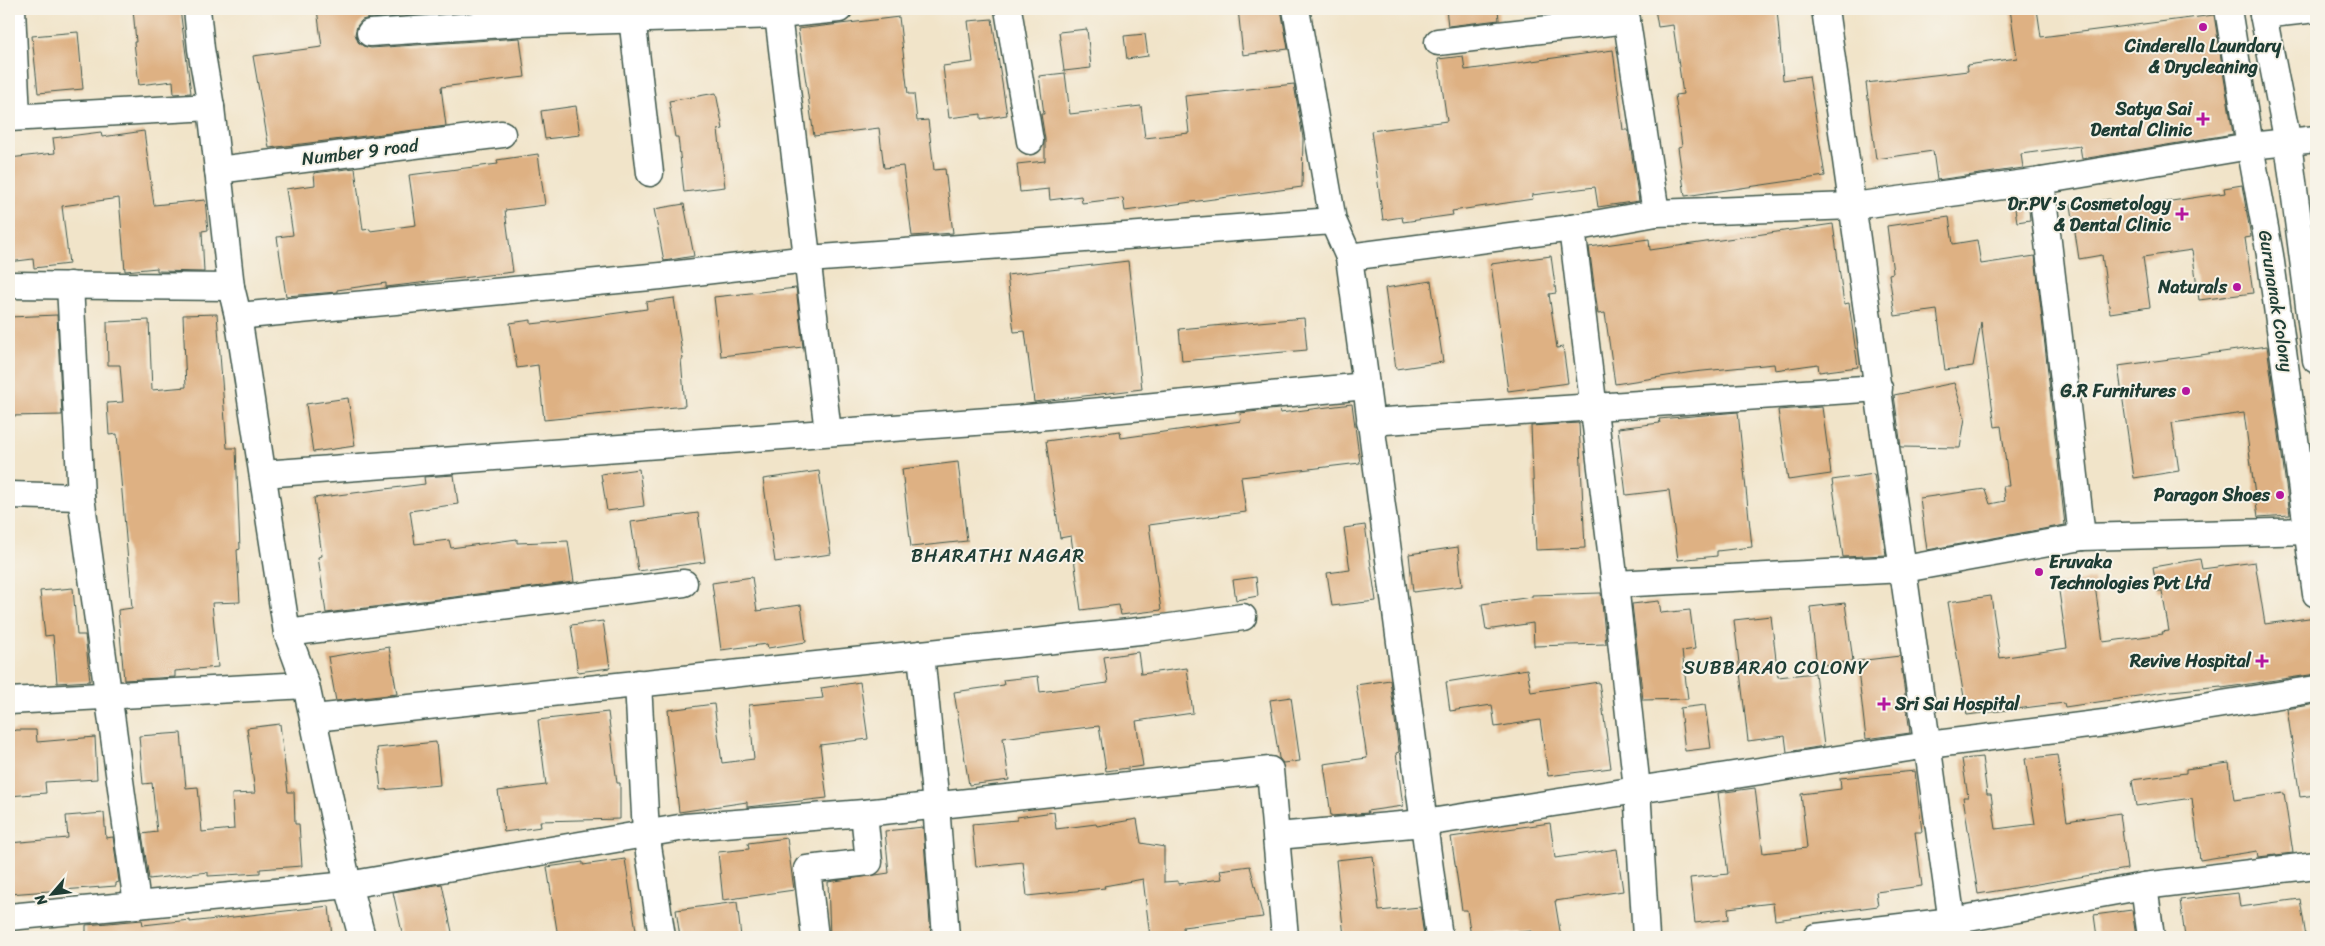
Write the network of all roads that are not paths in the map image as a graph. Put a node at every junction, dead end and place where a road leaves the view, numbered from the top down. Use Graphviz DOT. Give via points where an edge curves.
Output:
graph roads {
  1 [pos="12,9"];
  2 [pos="197,9"];
  3 [pos="839,9"];
  4 [pos="1008,9"];
  5 [pos="1296,9"];
  6 [pos="1825,9"];
  7 [pos="2228,9"];
  8 [pos="2316,9"];
  9 [pos="2262,12"];
  10 [pos="632,14"];
  11 [pos="1626,14"];
  12 [pos="778,15"];
  13 [pos="370,33"];
  14 [pos="1438,42"];
  15 [pos="211,107"];
  16 [pos="13,117"];
  17 [pos="502,134"];
  18 [pos="2316,139"];
  19 [pos="1030,141"];
  20 [pos="2288,143"];
  21 [pos="2250,146"];
  22 [pos="218,170"];
  23 [pos="650,173"];
  24 [pos="2041,181"];
  25 [pos="1853,206"];
  26 [pos="1656,213"];
  27 [pos="1333,221"];
  28 [pos="1572,228"];
  29 [pos="1349,257"];
  30 [pos="808,259"];
  31 [pos="9,285"];
  32 [pos="70,285"];
  33 [pos="231,288"];
  34 [pos="238,316"];
  35 [pos="2316,360"];
  36 [pos="1366,386"];
  37 [pos="1879,388"];
  38 [pos="1594,407"];
  39 [pos="1370,422"];
  40 [pos="828,432"];
  41 [pos="263,474"];
  42 [pos="9,496"];
  43 [pos="81,497"];
  44 [pos="2308,532"];
  45 [pos="2082,537"];
  46 [pos="1904,570"];
  47 [pos="684,583"];
  48 [pos="1615,584"];
  49 [pos="2316,594"];
  50 [pos="1243,617"];
  51 [pos="287,633"];
  52 [pos="921,654"];
  53 [pos="638,683"];
  54 [pos="306,685"];
  55 [pos="2316,689"];
  56 [pos="109,696"];
  57 [pos="9,701"];
  58 [pos="314,718"];
  59 [pos="1928,745"];
  60 [pos="1637,789"];
  61 [pos="936,805"];
  62 [pos="864,813"];
  63 [pos="1424,823"];
  64 [pos="646,833"];
  65 [pos="1277,836"];
  66 [pos="2316,865"];
  67 [pos="348,885"];
  68 [pos="2144,886"];
  69 [pos="137,904"];
  70 [pos="9,917"];
  71 [pos="1953,929"];
  72 [pos="362,937"];
  73 [pos="662,937"];
  74 [pos="815,937"];
  75 [pos="946,937"];
  76 [pos="1285,937"];
  77 [pos="1439,937"];
  78 [pos="1646,937"];
  79 [pos="1816,937"];
  80 [pos="2151,937"];
  1 -- 16 [label="street"];
  2 -- 15 [label="street"];
  3 -- 12 [label="street"];
  4 -- 19 [label="street"];
  5 -- 27 [label="street"];
  6 -- 25 [label="street"];
  7 -- 21 [label="street, Gurunanak Colony"];
  8 -- 9 [label="street"];
  9 -- 20 [label="street, Gurunanak Colony"];
  10 -- 12 [label="street"];
  10 -- 13 [label="street"];
  10 -- 23 [label="street"];
  11 -- 14 [label="street"];
  11 -- 26 [label="street"];
  12 -- 30 [label="street"];
  15 -- 16 [label="street"];
  15 -- 22 [label="street"];
  17 -- 22 [label="street, Number 9 road"];
  18 -- 20 [label="street"];
  20 -- 21 [label="street"];
  20 -- 35 [label="street, Gurunanak Colony"];
  21 -- 24 [label="street"];
  21 -- 44 [label="street, Gurunanak Colony" via="2270,255"];
  22 -- 33 [label="street"];
  24 -- 25 [label="street"];
  24 -- 45 [label="street"];
  25 -- 26 [label="street"];
  25 -- 37 [label="street"];
  26 -- 28 [label="street"];
  27 -- 29 [label="street"];
  27 -- 30 [label="street"];
  28 -- 29 [label="street"];
  28 -- 38 [label="street"];
  29 -- 36 [label="street"];
  30 -- 34 [label="street"];
  30 -- 40 [label="street"];
  31 -- 32 [label="street"];
  32 -- 33 [label="street"];
  32 -- 43 [label="street"];
  33 -- 34 [label="street"];
  34 -- 41 [label="street"];
  36 -- 39 [label="street"];
  36 -- 40 [label="street" via="1016,419"];
  37 -- 38 [label="street"];
  37 -- 46 [label="street"];
  38 -- 39 [label="street"];
  38 -- 48 [label="street"];
  39 -- 63 [label="street"];
  40 -- 41 [label="street"];
  41 -- 51 [label="street"];
  42 -- 43 [label="street"];
  43 -- 56 [label="street"];
  44 -- 45 [label="street"];
  44 -- 49 [label="street, Gurunanak Colony"];
  45 -- 46 [label="street"];
  46 -- 48 [label="street"];
  46 -- 59 [label="street"];
  47 -- 51 [label="street"];
  48 -- 60 [label="street"];
  50 -- 52 [label="street"];
  51 -- 54 [label="street"];
  52 -- 53 [label="street"];
  52 -- 61 [label="street"];
  53 -- 58 [label="street"];
  53 -- 64 [label="street"];
  54 -- 56 [label="street"];
  54 -- 58 [label="street"];
  55 -- 59 [label="street" via="2104,723"];
  56 -- 57 [label="street"];
  56 -- 69 [label="street"];
  58 -- 67 [label="street"];
  59 -- 60 [label="street"];
  59 -- 71 [label="street"];
  60 -- 63 [label="street"];
  60 -- 78 [label="street"];
  61 -- 62 [label="street"];
  61 -- 65 [label="street" via="1270,770"];
  61 -- 75 [label="street"];
  62 -- 64 [label="street"];
  62 -- 74 [label="street" via="869,862 807,869"];
  63 -- 65 [label="street"];
  63 -- 77 [label="street"];
  64 -- 67 [label="street"];
  64 -- 73 [label="street"];
  65 -- 76 [label="street"];
  66 -- 68 [label="street"];
  67 -- 69 [label="street"];
  67 -- 72 [label="street"];
  68 -- 71 [label="street"];
  68 -- 80 [label="street"];
  69 -- 70 [label="street"];
  71 -- 79 [label="street"];
}
